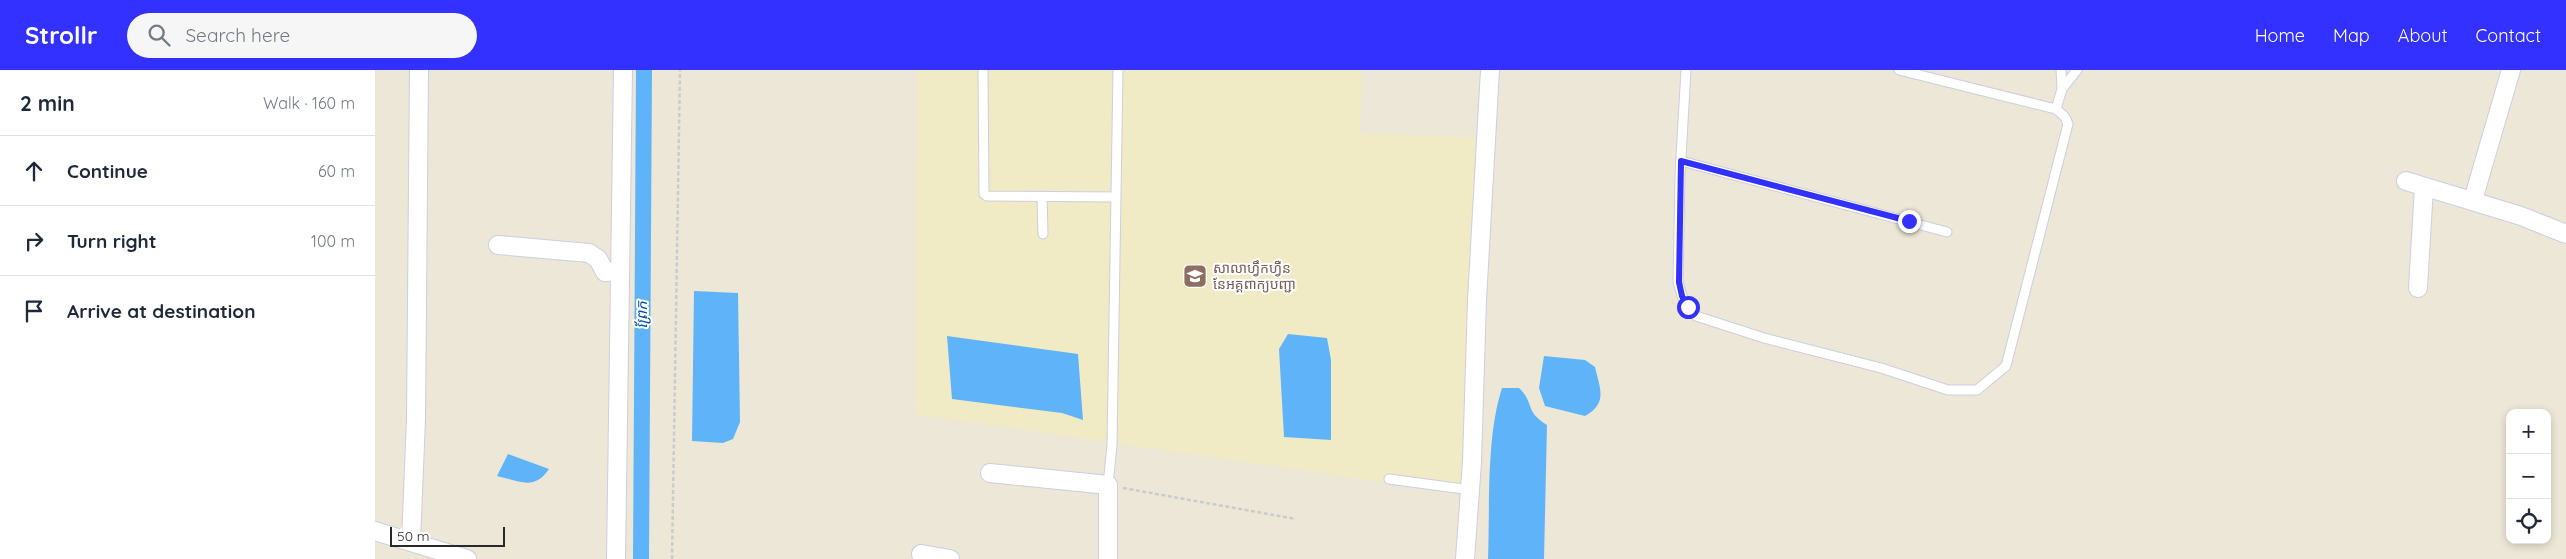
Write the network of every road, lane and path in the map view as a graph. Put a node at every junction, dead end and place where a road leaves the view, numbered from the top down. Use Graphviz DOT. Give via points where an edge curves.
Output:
graph roads {
  1 [pos="419,70"];
  2 [pos="623,70"];
  3 [pos="680,70"];
  4 [pos="983,70"];
  5 [pos="1118,70"];
  6 [pos="1489,70"];
  7 [pos="1686,70"];
  8 [pos="1899,70"];
  9 [pos="2061,70"];
  10 [pos="2077,70"];
  11 [pos="2511,70"];
  12 [pos="2062,89"];
  13 [pos="2056,109"];
  14 [pos="1681,161"];
  15 [pos="2406,181"];
  16 [pos="2424,186"];
  17 [pos="1042,197"];
  18 [pos="1116,197"];
  19 [pos="2476,202"];
  20 [pos="1947,232"];
  21 [pos="1043,234"];
  22 [pos="2566,234"];
  23 [pos="498,245"];
  24 [pos="620,271"];
  25 [pos="2418,288"];
  26 [pos="990,473"];
  27 [pos="1389,479"];
  28 [pos="1108,485"];
  29 [pos="1471,490"];
  30 [pos="1296,519"];
  31 [pos="375,531"];
  32 [pos="411,542"];
  33 [pos="921,554"];
  34 [pos="467,559"];
  35 [pos="616,559"];
  36 [pos="672,559"];
  37 [pos="950,559"];
  38 [pos="1108,559"];
  39 [pos="1465,559"];
  1 -- 32 [label="street" via="416,419"];
  2 -- 24 [label="street"];
  3 -- 36 [label="path"];
  4 -- 17 [label="lane" via="984,194"];
  5 -- 18 [label="lane"];
  6 -- 29 [label="street"];
  7 -- 14 [label="lane"];
  8 -- 13 [label="lane"];
  9 -- 12 [label="lane"];
  10 -- 12 [label="lane"];
  11 -- 19 [label="street" via="2475,193"];
  12 -- 13 [label="lane"];
  13 -- 14 [label="lane" via="2068,124 2006,366 1977,390 1948,390 1696,316 1682,296 1679,282"];
  14 -- 20 [label="lane"];
  15 -- 16 [label="street"];
  16 -- 19 [label="street"];
  16 -- 25 [label="street"];
  17 -- 18 [label="lane"];
  17 -- 21 [label="lane"];
  18 -- 28 [label="lane" via="1112,445"];
  19 -- 22 [label="street"];
  23 -- 24 [label="street" via="589,254 598,259 605,272"];
  24 -- 35 [label="street"];
  26 -- 28 [label="street"];
  27 -- 29 [label="lane"];
  28 -- 30 [label="path"];
  28 -- 38 [label="street"];
  29 -- 39 [label="street"];
  31 -- 32 [label="street"];
  32 -- 34 [label="street"];
  33 -- 37 [label="street"];
}
